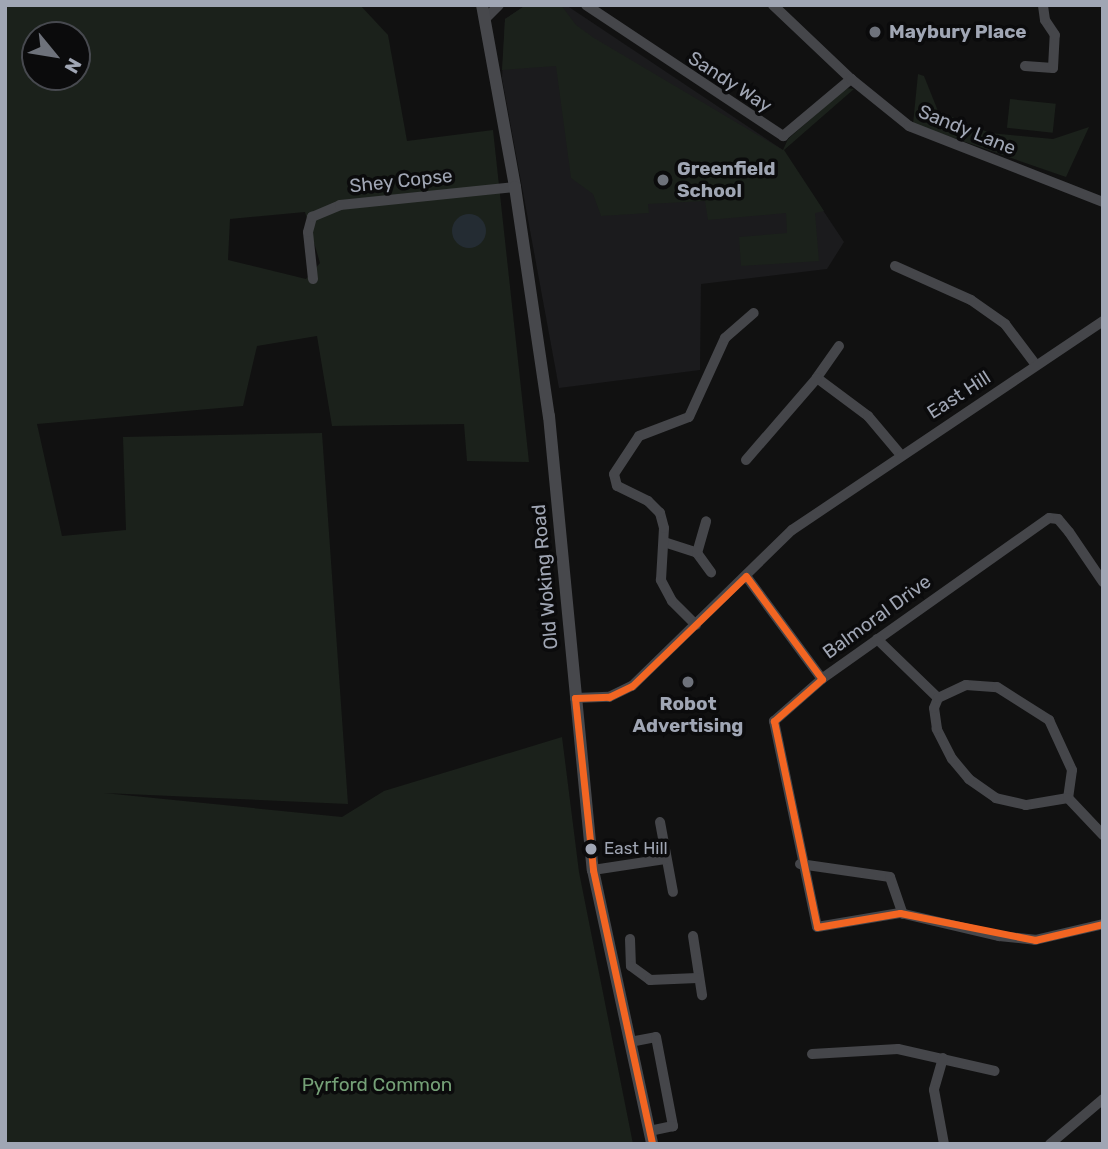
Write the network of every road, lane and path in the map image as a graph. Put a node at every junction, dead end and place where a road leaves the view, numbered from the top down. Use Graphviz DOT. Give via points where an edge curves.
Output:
graph roads {
  1 [pos="499,5"];
  2 [pos="586,5"];
  3 [pos="773,5"];
  4 [pos="1043,5"];
  5 [pos="484,11"];
  6 [pos="1025,66"];
  7 [pos="851,79"];
  8 [pos="515,187"];
  9 [pos="1103,202"];
  10 [pos="895,267"];
  11 [pos="313,279"];
  12 [pos="754,313"];
  13 [pos="1103,321"];
  14 [pos="839,346"];
  15 [pos="1036,365"];
  16 [pos="817,378"];
  17 [pos="900,454"];
  18 [pos="746,460"];
  19 [pos="706,522"];
  20 [pos="664,542"];
  21 [pos="697,553"];
  22 [pos="711,572"];
  23 [pos="746,576"];
  24 [pos="1103,582"];
  25 [pos="696,625"];
  26 [pos="877,639"];
  27 [pos="822,679"];
  28 [pos="575,698"];
  29 [pos="938,698"];
  30 [pos="1068,798"];
  31 [pos="660,822"];
  32 [pos="1103,835"];
  33 [pos="665,859"];
  34 [pos="800,863"];
  35 [pos="593,870"];
  36 [pos="673,892"];
  37 [pos="903,914"];
  38 [pos="1103,924"];
  39 [pos="693,936"];
  40 [pos="630,939"];
  41 [pos="610,964"];
  42 [pos="631,966"];
  43 [pos="696,978"];
  44 [pos="702,995"];
  45 [pos="630,1042"];
  46 [pos="812,1054"];
  47 [pos="943,1058"];
  48 [pos="995,1071"];
  49 [pos="1103,1099"];
  50 [pos="651,1137"];
  51 [pos="944,1144"];
  52 [pos="1049,1144"];
  1 -- 5 [label="street"];
  2 -- 7 [label="street, Sandy Way" via="783,136"];
  3 -- 7 [label="street, Sandy Lane"];
  4 -- 6 [label="street" via="1045,20 1055,35 1053,68"];
  5 -- 8 [label="main road, Old Woking Road"];
  7 -- 9 [label="street, Sandy Lane" via="894,116 924,134"];
  8 -- 11 [label="street, Shey Copse" via="340,205 312,217"];
  8 -- 28 [label="main road, Old Woking Road" via="549,416"];
  10 -- 15 [label="street" via="971,300 1005,324"];
  12 -- 20 [label="street" via="725,338 689,417 639,436 616,468 617,486 648,500 660,513"];
  13 -- 15 [label="street, East Hill"];
  14 -- 16 [label="street"];
  15 -- 17 [label="street, East Hill"];
  16 -- 17 [label="street" via="868,415"];
  16 -- 18 [label="street"];
  17 -- 23 [label="street, East Hill" via="792,530"];
  19 -- 21 [label="street"];
  20 -- 21 [label="street"];
  20 -- 25 [label="street" via="661,580 672,601"];
  21 -- 22 [label="street"];
  23 -- 25 [label="street, East Hill"];
  23 -- 27 [label="street"];
  24 -- 26 [label="street, Balmoral Drive" via="1058,519 1032,527"];
  25 -- 28 [label="street, East Hill" via="632,687 609,697"];
  26 -- 27 [label="street, Balmoral Drive"];
  26 -- 29 [label="street"];
  27 -- 34 [label="street, Balmoral Drive" via="774,721"];
  28 -- 35 [label="main road, Old Woking Road"];
  29 -- 30 [label="street" via="934,708 937,729 952,760 969,779 996,798 1026,805"];
  29 -- 30 [label="street" via="966,684 997,687 1049,720 1072,769"];
  30 -- 32 [label="street"];
  31 -- 33 [label="street"];
  33 -- 35 [label="street"];
  33 -- 36 [label="street"];
  34 -- 37 [label="street" via="890,877"];
  34 -- 37 [label="street, Balmoral Drive" via="817,927"];
  35 -- 41 [label="main road, Old Woking Road"];
  37 -- 38 [label="street, Balmoral Drive" via="1035,940"];
  39 -- 43 [label="street"];
  40 -- 42 [label="street"];
  41 -- 42 [label="street"];
  41 -- 45 [label="main road, Old Woking Road"];
  42 -- 43 [label="street" via="650,980"];
  43 -- 44 [label="street"];
  45 -- 50 [label="main road, Old Woking Road"];
  45 -- 50 [label="street" via="656,1037 673,1126"];
  46 -- 47 [label="street" via="898,1049"];
  47 -- 48 [label="street"];
  47 -- 51 [label="street" via="934,1090"];
  49 -- 52 [label="street"];
}
